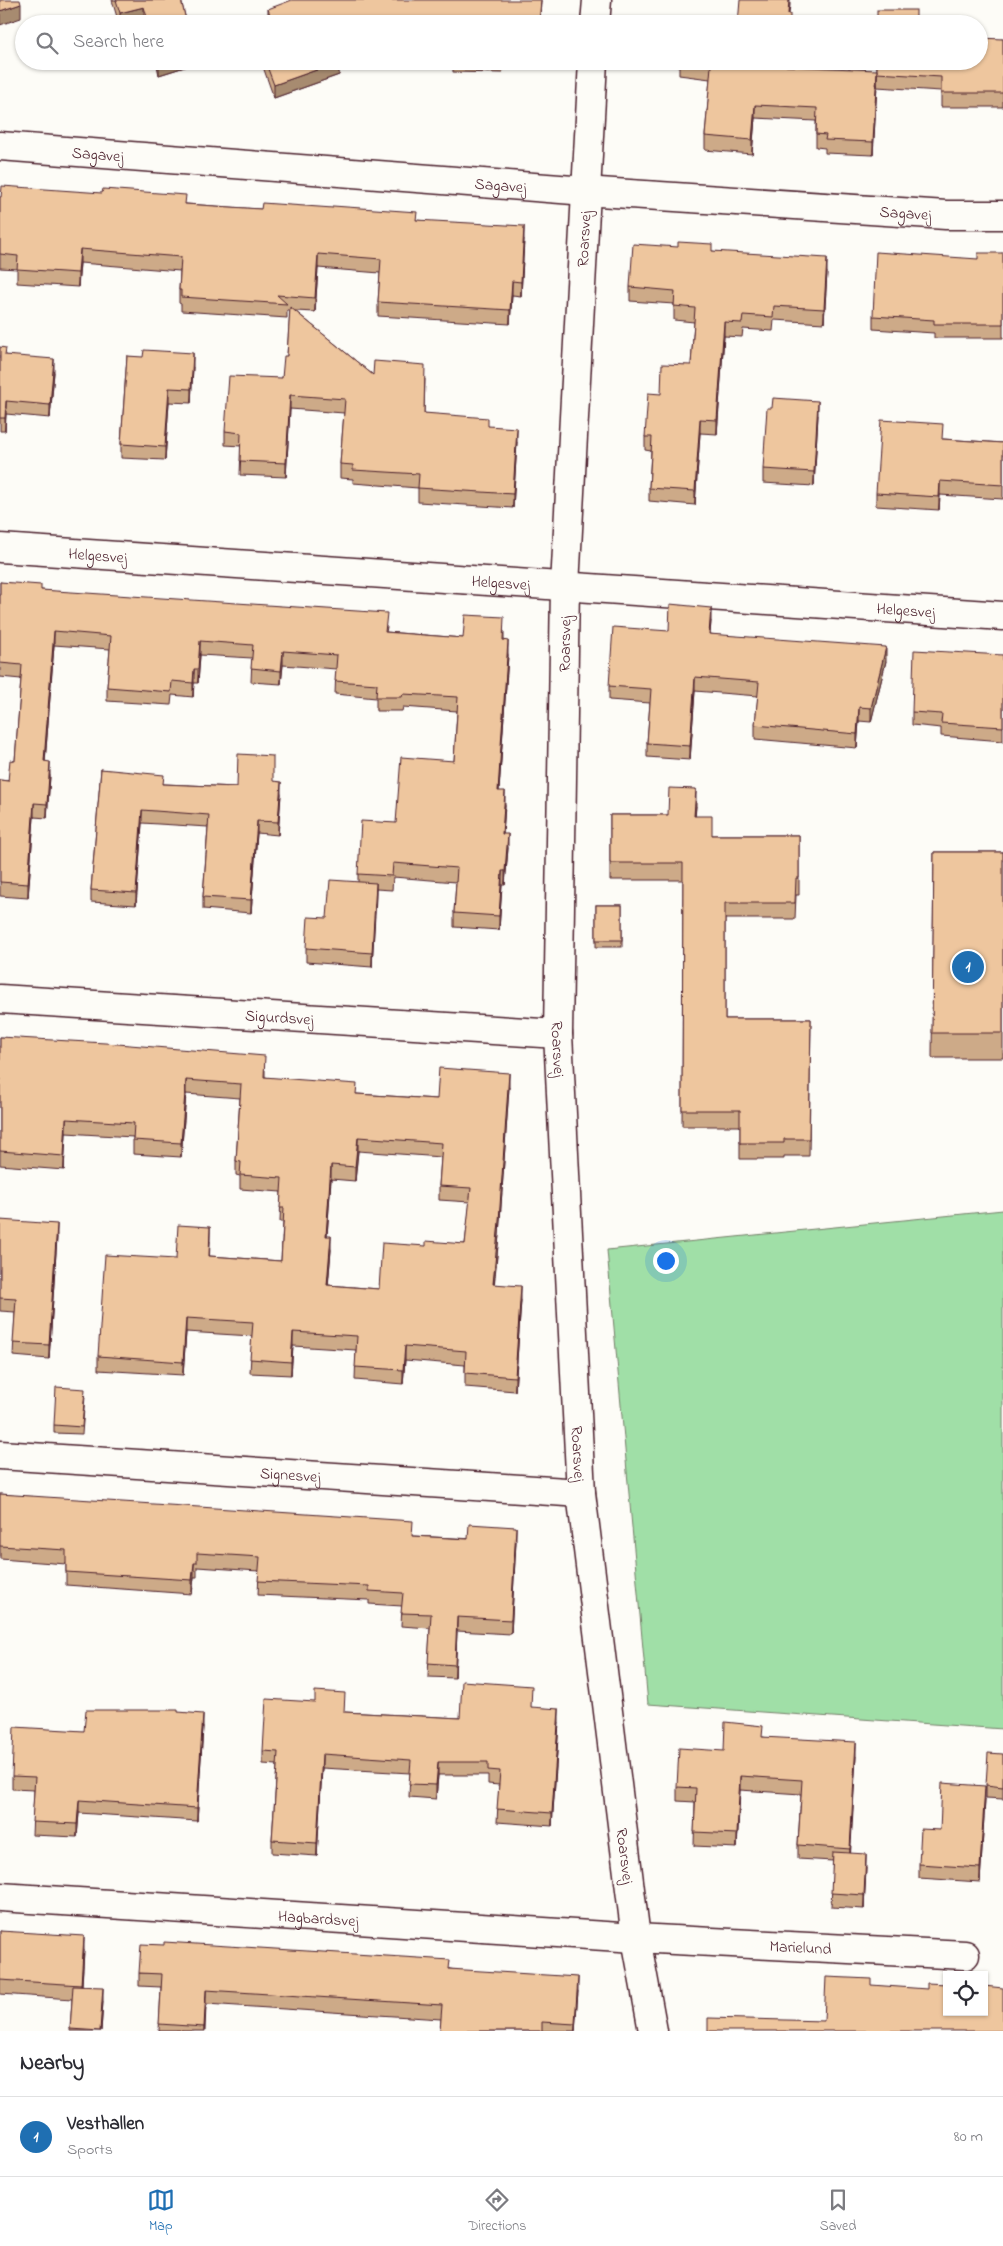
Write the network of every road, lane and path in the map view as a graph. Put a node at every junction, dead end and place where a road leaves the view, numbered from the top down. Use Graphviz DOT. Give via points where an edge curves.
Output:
graph roads {
  1 [pos="597,0"];
  2 [pos="596,15"];
  3 [pos="592,70"];
  4 [pos="0,146"];
  5 [pos="585,191"];
  6 [pos="1003,215"];
  7 [pos="0,548"];
  8 [pos="565,586"];
  9 [pos="1003,616"];
  10 [pos="0,998"];
  11 [pos="558,1034"];
  12 [pos="0,1455"];
  13 [pos="581,1493"];
  14 [pos="0,1897"];
  15 [pos="636,1938"];
  16 [pos="965,1955"];
  17 [pos="653,2031"];
  1 -- 2 [label="street"];
  3 -- 5 [label="street, Roarsvej"];
  4 -- 5 [label="street, Sagavej"];
  5 -- 6 [label="street, Sagavej" via="946,215"];
  5 -- 8 [label="street, Roarsvej"];
  7 -- 8 [label="street, Helgesvej"];
  8 -- 9 [label="street, Helgesvej"];
  8 -- 11 [label="street, Roarsvej"];
  10 -- 11 [label="street, Sigurdsvej"];
  11 -- 13 [label="street, Roarsvej"];
  12 -- 13 [label="street, Signesvej"];
  13 -- 15 [label="street, Roarsvej"];
  14 -- 15 [label="street, Hagbardsvej"];
  15 -- 16 [label="street, Marielund"];
  15 -- 17 [label="street, Roarsvej"];
}
